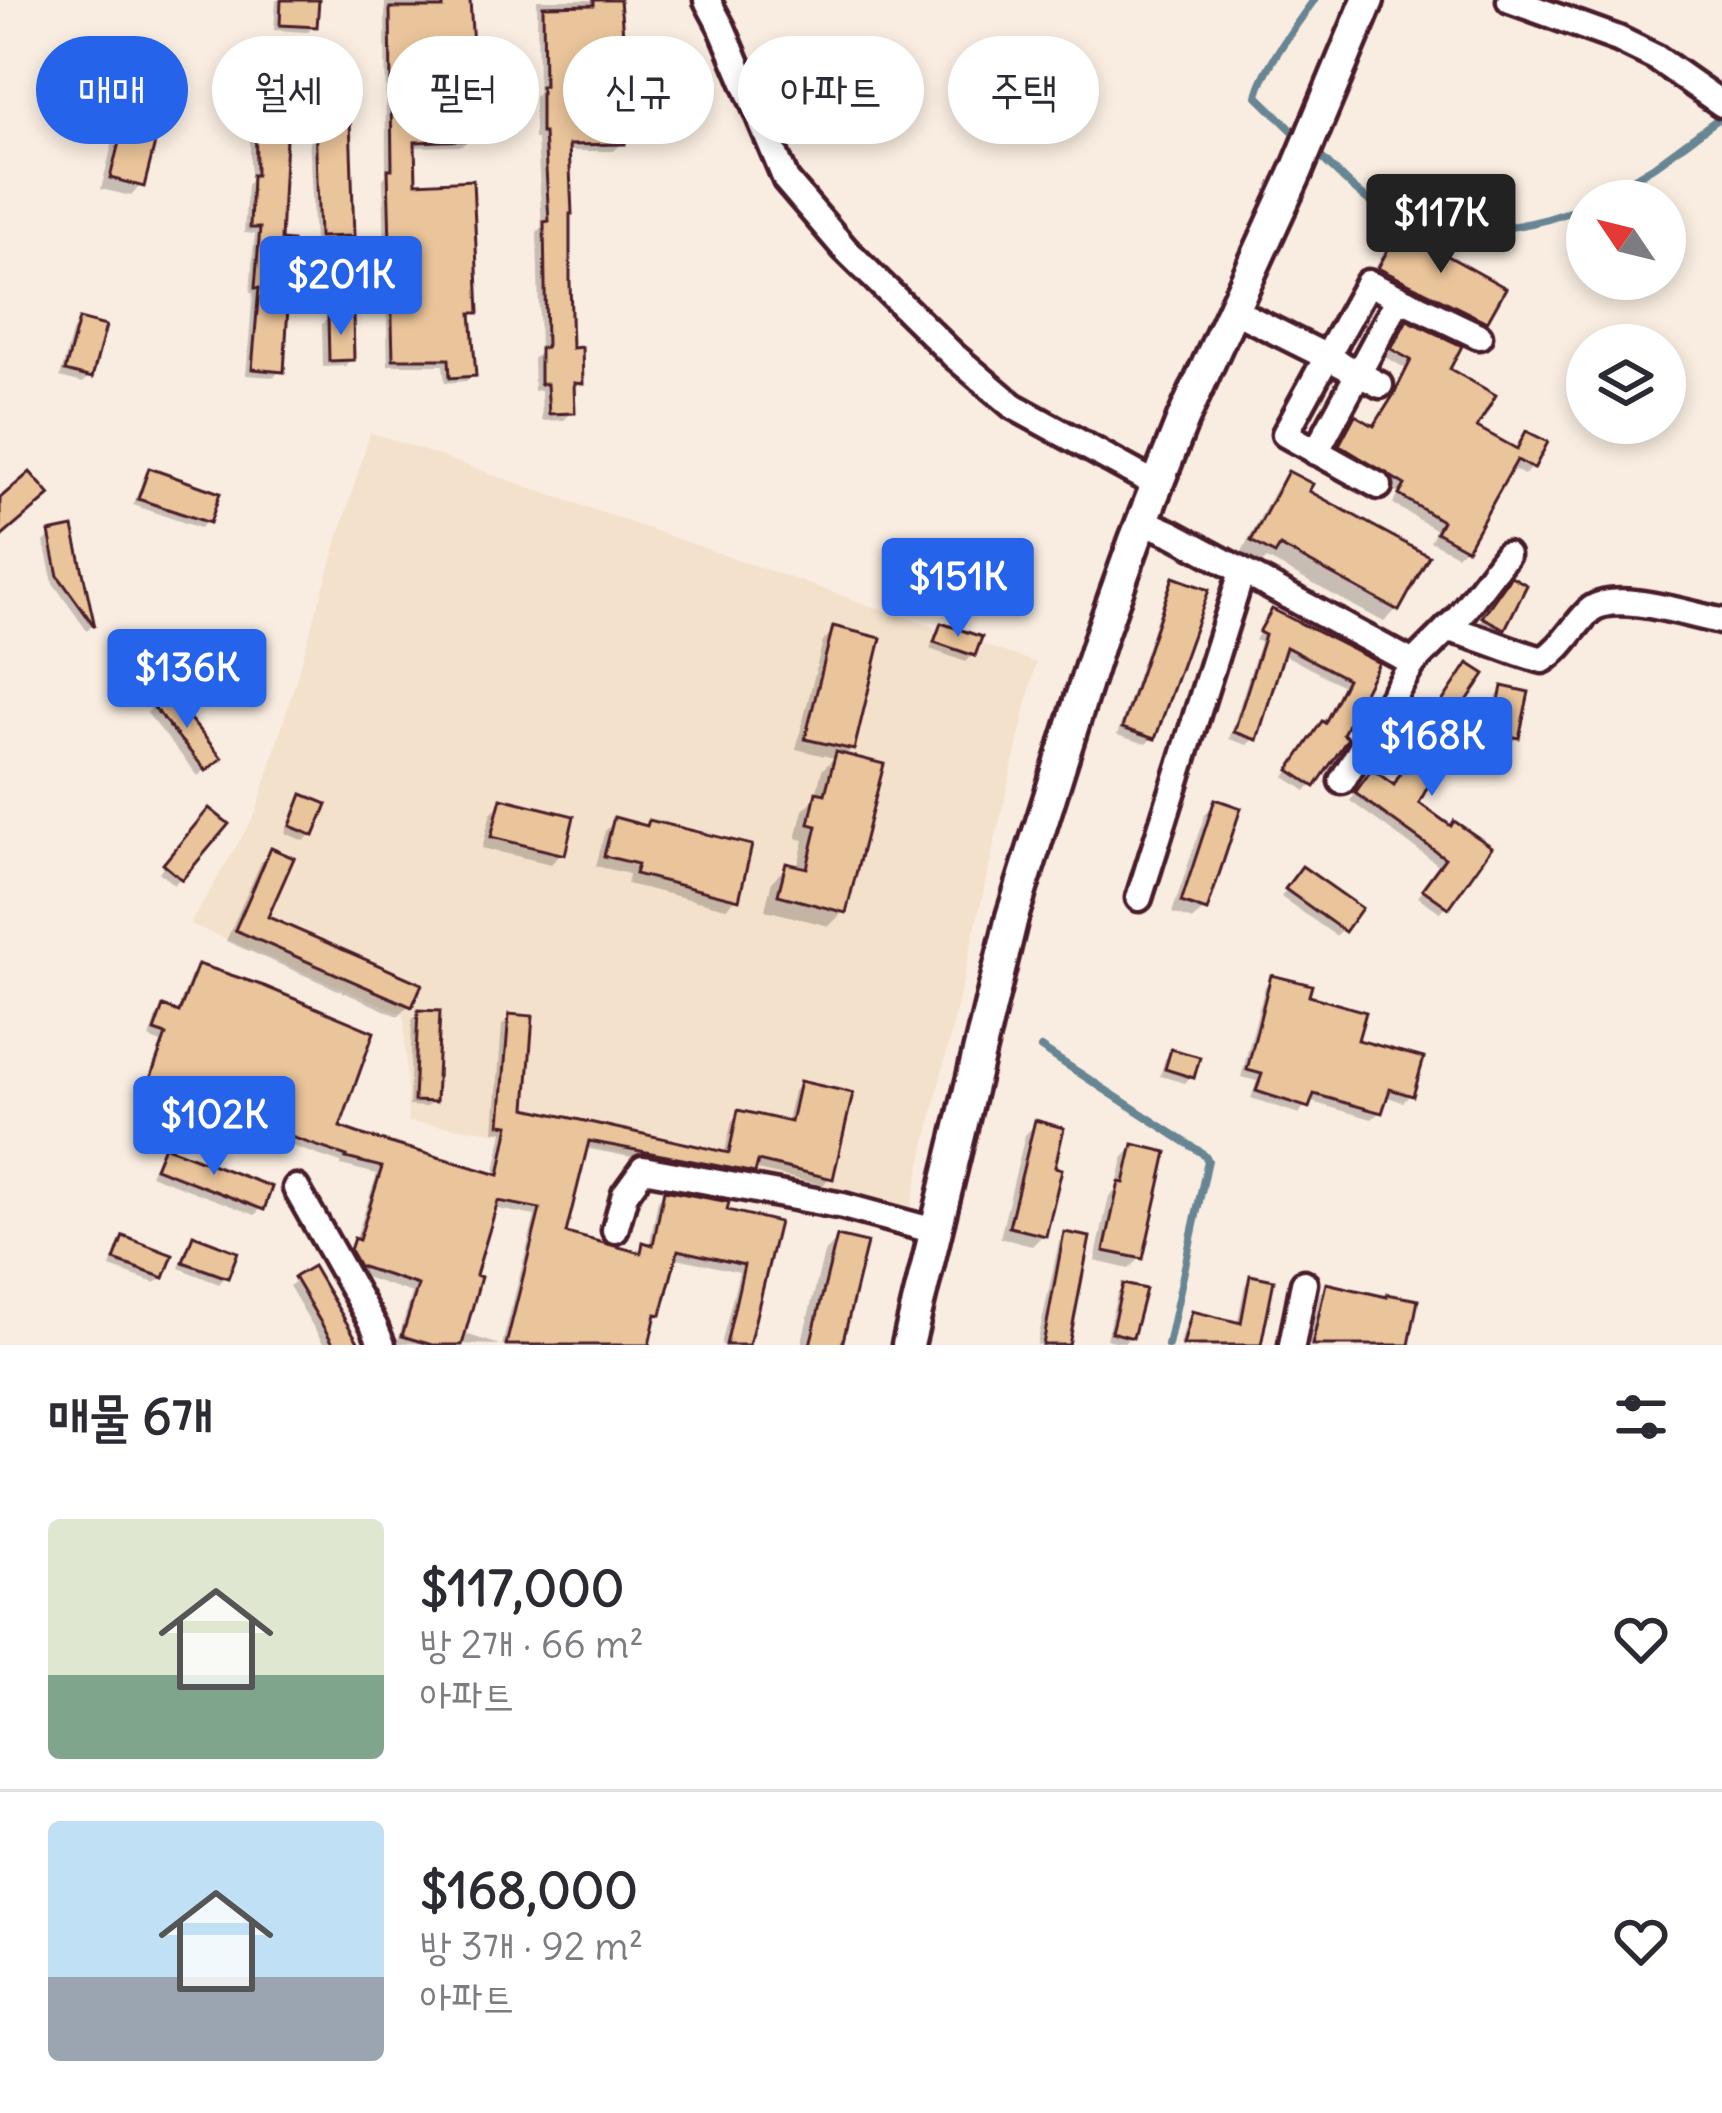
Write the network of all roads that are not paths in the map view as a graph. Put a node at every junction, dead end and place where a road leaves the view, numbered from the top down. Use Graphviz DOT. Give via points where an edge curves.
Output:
graph roads {
  1 [pos="707,0"];
  2 [pos="1368,0"];
  3 [pos="1510,0"];
  4 [pos="1722,104"];
  5 [pos="1399,298"];
  6 [pos="1233,310"];
  7 [pos="1479,336"];
  8 [pos="1327,357"];
  9 [pos="1369,380"];
  10 [pos="1316,452"];
  11 [pos="1157,485"];
  12 [pos="1379,486"];
  13 [pos="1143,521"];
  14 [pos="1506,555"];
  15 [pos="1243,572"];
  16 [pos="1720,621"];
  17 [pos="1447,629"];
  18 [pos="1413,663"];
  19 [pos="1342,781"];
  20 [pos="1139,898"];
  21 [pos="296,1189"];
  22 [pos="615,1230"];
  23 [pos="935,1231"];
  24 [pos="1304,1282"];
  25 [pos="382,1345"];
  26 [pos="908,1345"];
  27 [pos="1292,1345"];
  1 -- 11 [label="street" via="786,180 845,249 1012,406"];
  2 -- 6 [label="main road"];
  3 -- 4 [label="street" via="1655,57"];
  5 -- 7 [label="street"];
  5 -- 8 [label="street" via="1368,283"];
  5 -- 9 [label="street"];
  6 -- 8 [label="street"];
  6 -- 11 [label="main road"];
  8 -- 9 [label="street"];
  8 -- 10 [label="street" via="1285,434"];
  9 -- 10 [label="street"];
  10 -- 12 [label="street"];
  11 -- 13 [label="main road"];
  13 -- 15 [label="street"];
  13 -- 23 [label="main road" via="1012,917"];
  14 -- 17 [label="street"];
  15 -- 18 [label="street"];
  15 -- 20 [label="street"];
  16 -- 17 [label="street" via="1603,602 1544,660"];
  17 -- 18 [label="street"];
  18 -- 19 [label="street"];
  21 -- 25 [label="street"];
  22 -- 23 [label="street" via="625,1194 644,1169"];
  23 -- 26 [label="main road"];
  24 -- 27 [label="street"];
}
